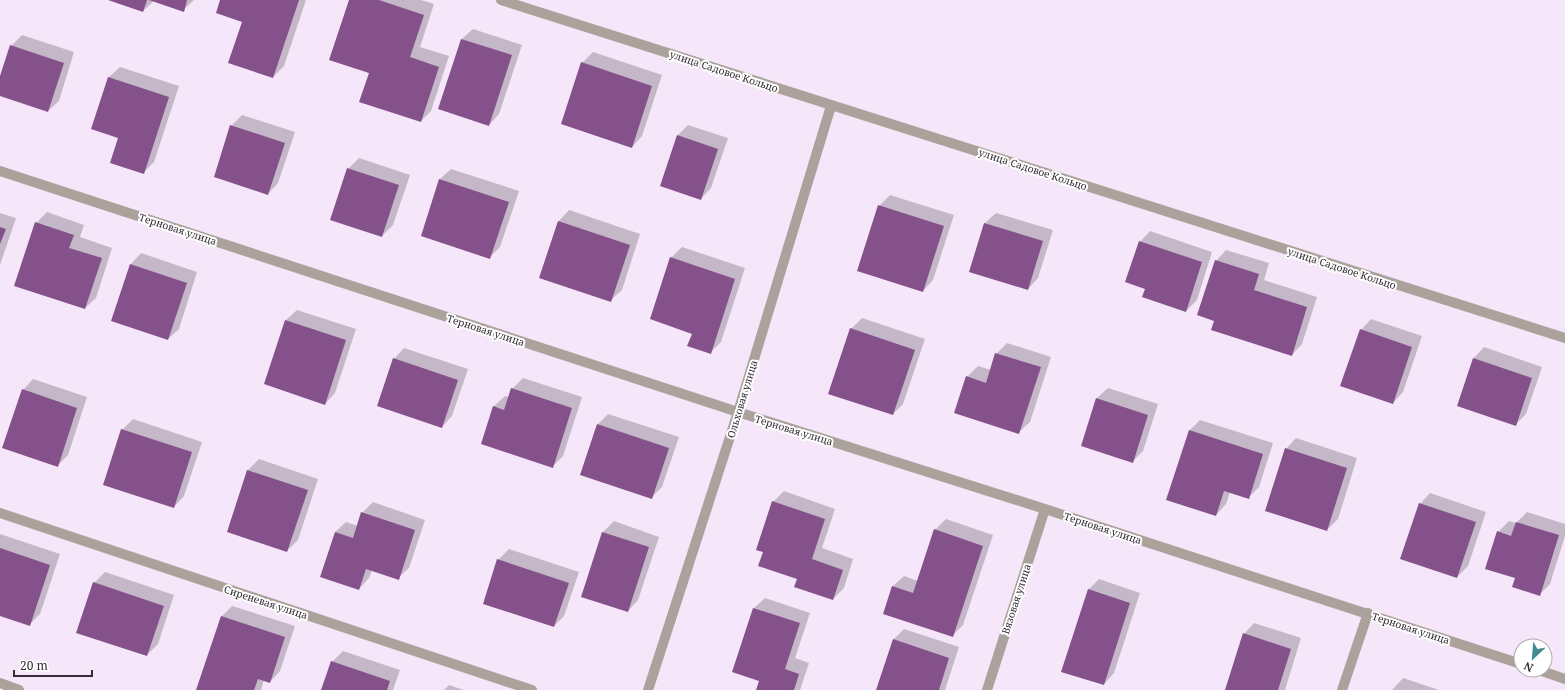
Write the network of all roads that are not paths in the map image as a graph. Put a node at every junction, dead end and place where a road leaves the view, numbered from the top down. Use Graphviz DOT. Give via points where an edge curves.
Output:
graph roads {
  1 [pos="501,0"];
  2 [pos="831,106"];
  3 [pos="0,171"];
  4 [pos="1565,338"];
  5 [pos="738,412"];
  6 [pos="1045,509"];
  7 [pos="0,513"];
  8 [pos="1368,613"];
  9 [pos="1513,661"];
  10 [pos="1553,675"];
  11 [pos="1565,679"];
  12 [pos="0,683"];
  13 [pos="19,690"];
  14 [pos="532,690"];
  15 [pos="648,690"];
  16 [pos="987,690"];
  17 [pos="1342,690"];
  1 -- 2 [label="street, улица Садовое Кольцо"];
  2 -- 4 [label="street, улица Садовое Кольцо"];
  2 -- 5 [label="street, Ольховая улица"];
  3 -- 5 [label="street, Терновая улица"];
  5 -- 6 [label="street, Терновая улица"];
  5 -- 15 [label="street, Ольховая улица"];
  6 -- 8 [label="street, Терновая улица"];
  6 -- 16 [label="street, Вязовая улица"];
  7 -- 14 [label="street, Сиреневая улица"];
  8 -- 9 [label="street, Терновая улица"];
  8 -- 17 [label="street"];
  10 -- 11 [label="street"];
  12 -- 13 [label="street"];
}
